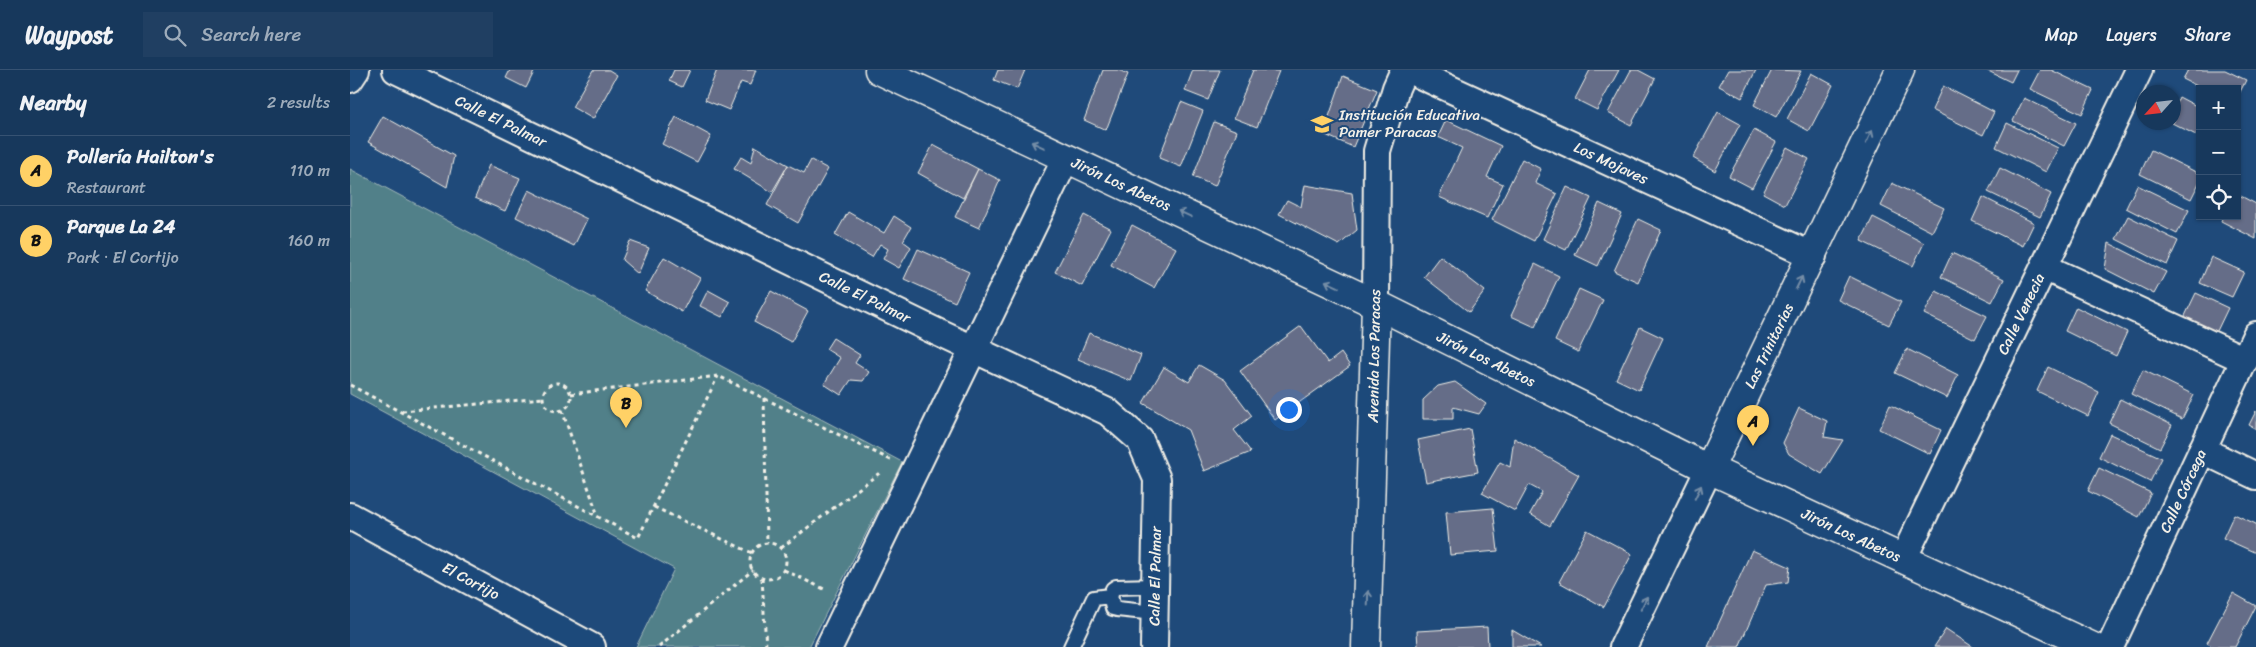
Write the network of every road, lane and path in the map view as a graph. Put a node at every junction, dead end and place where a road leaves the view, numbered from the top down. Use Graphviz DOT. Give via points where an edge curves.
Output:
graph roads {
  1 [pos="356,70"];
  2 [pos="396,70"];
  3 [pos="879,70"];
  4 [pos="1404,70"];
  5 [pos="1409,70"];
  6 [pos="1900,70"];
  7 [pos="2139,70"];
  8 [pos="350,79"];
  9 [pos="1066,158"];
  10 [pos="1813,256"];
  11 [pos="2044,267"];
  12 [pos="1376,304"];
  13 [pos="2256,335"];
  14 [pos="973,349"];
  15 [pos="2245,360"];
  16 [pos="718,376"];
  17 [pos="350,385"];
  18 [pos="571,394"];
  19 [pos="543,398"];
  20 [pos="764,398"];
  21 [pos="562,410"];
  22 [pos="400,411"];
  23 [pos="2202,450"];
  24 [pos="1710,469"];
  25 [pos="2256,476"];
  26 [pos="654,507"];
  27 [pos="350,516"];
  28 [pos="598,516"];
  29 [pos="767,542"];
  30 [pos="781,548"];
  31 [pos="752,553"];
  32 [pos="1903,559"];
  33 [pos="753,570"];
  34 [pos="784,570"];
  35 [pos="762,578"];
  36 [pos="1155,586"];
  37 [pos="1110,596"];
  38 [pos="851,601"];
  39 [pos="1155,613"];
  40 [pos="592,647"];
  41 [pos="658,647"];
  42 [pos="766,647"];
  43 [pos="829,647"];
  44 [pos="1071,647"];
  45 [pos="1154,647"];
  46 [pos="1366,647"];
  47 [pos="1623,647"];
  48 [pos="2093,647"];
  49 [pos="2110,647"];
  1 -- 8 [label="street"];
  2 -- 14 [label="street, Calle El Palmar"];
  9 -- 3 [label="street, Jirón Los Abetos, one-way"];
  4 -- 12 [label="street, Avenida Los Paracas" via="1377,151"];
  5 -- 10 [label="street, Los Mojaves"];
  10 -- 6 [label="street, Las Trinitarias, one-way"];
  7 -- 11 [label="street, Calle Venecia"];
  12 -- 9 [label="street, Jirón Los Abetos, one-way"];
  9 -- 14 [label="street"];
  24 -- 10 [label="street, Las Trinitarias, one-way"];
  11 -- 15 [label="street"];
  11 -- 32 [label="street, Calle Venecia"];
  12 -- 24 [label="street, Jirón Los Abetos"];
  46 -- 12 [label="street, Avenida Los Paracas, one-way"];
  13 -- 15 [label="street, Calle Córcega"];
  14 -- 36 [label="street, Calle El Palmar" via="1108,412 1140,440 1157,479"];
  14 -- 38 [label="street"];
  15 -- 23 [label="street, Calle Córcega"];
  16 -- 18 [label="path"];
  16 -- 20 [label="path"];
  16 -- 26 [label="path"];
  17 -- 22 [label="path"];
  18 -- 19 [label="path" via="566,386 557,382 548,385"];
  18 -- 21 [label="path" via="570,403"];
  19 -- 21 [label="path" via="550,410"];
  19 -- 22 [label="path"];
  20 -- 29 [label="path"];
  20 -- 30 [label="path" via="895,462"];
  21 -- 28 [label="path"];
  22 -- 28 [label="path"];
  23 -- 25 [label="street"];
  23 -- 49 [label="street, Calle Córcega"];
  24 -- 32 [label="street, Jirón Los Abetos"];
  47 -- 24 [label="street, Las Trinitarias, one-way"];
  26 -- 28 [label="path" via="638,538"];
  26 -- 31 [label="path"];
  27 -- 40 [label="street, El Cortijo"];
  29 -- 30 [label="path"];
  29 -- 31 [label="path"];
  30 -- 34 [label="path" via="786,558"];
  31 -- 33 [label="path" via="750,565"];
  32 -- 48 [label="street, Jirón Los Abetos"];
  33 -- 35 [label="path"];
  33 -- 41 [label="path"];
  34 -- 35 [label="path" via="772,579"];
  34 -- 38 [label="path"];
  35 -- 42 [label="path"];
  36 -- 37 [label="lane" via="1116,587"];
  36 -- 39 [label="street, Calle El Palmar"];
  37 -- 39 [label="lane" via="1113,608"];
  37 -- 44 [label="lane" via="1094,598"];
  38 -- 43 [label="street"];
  39 -- 45 [label="street, Calle El Palmar"];
}
